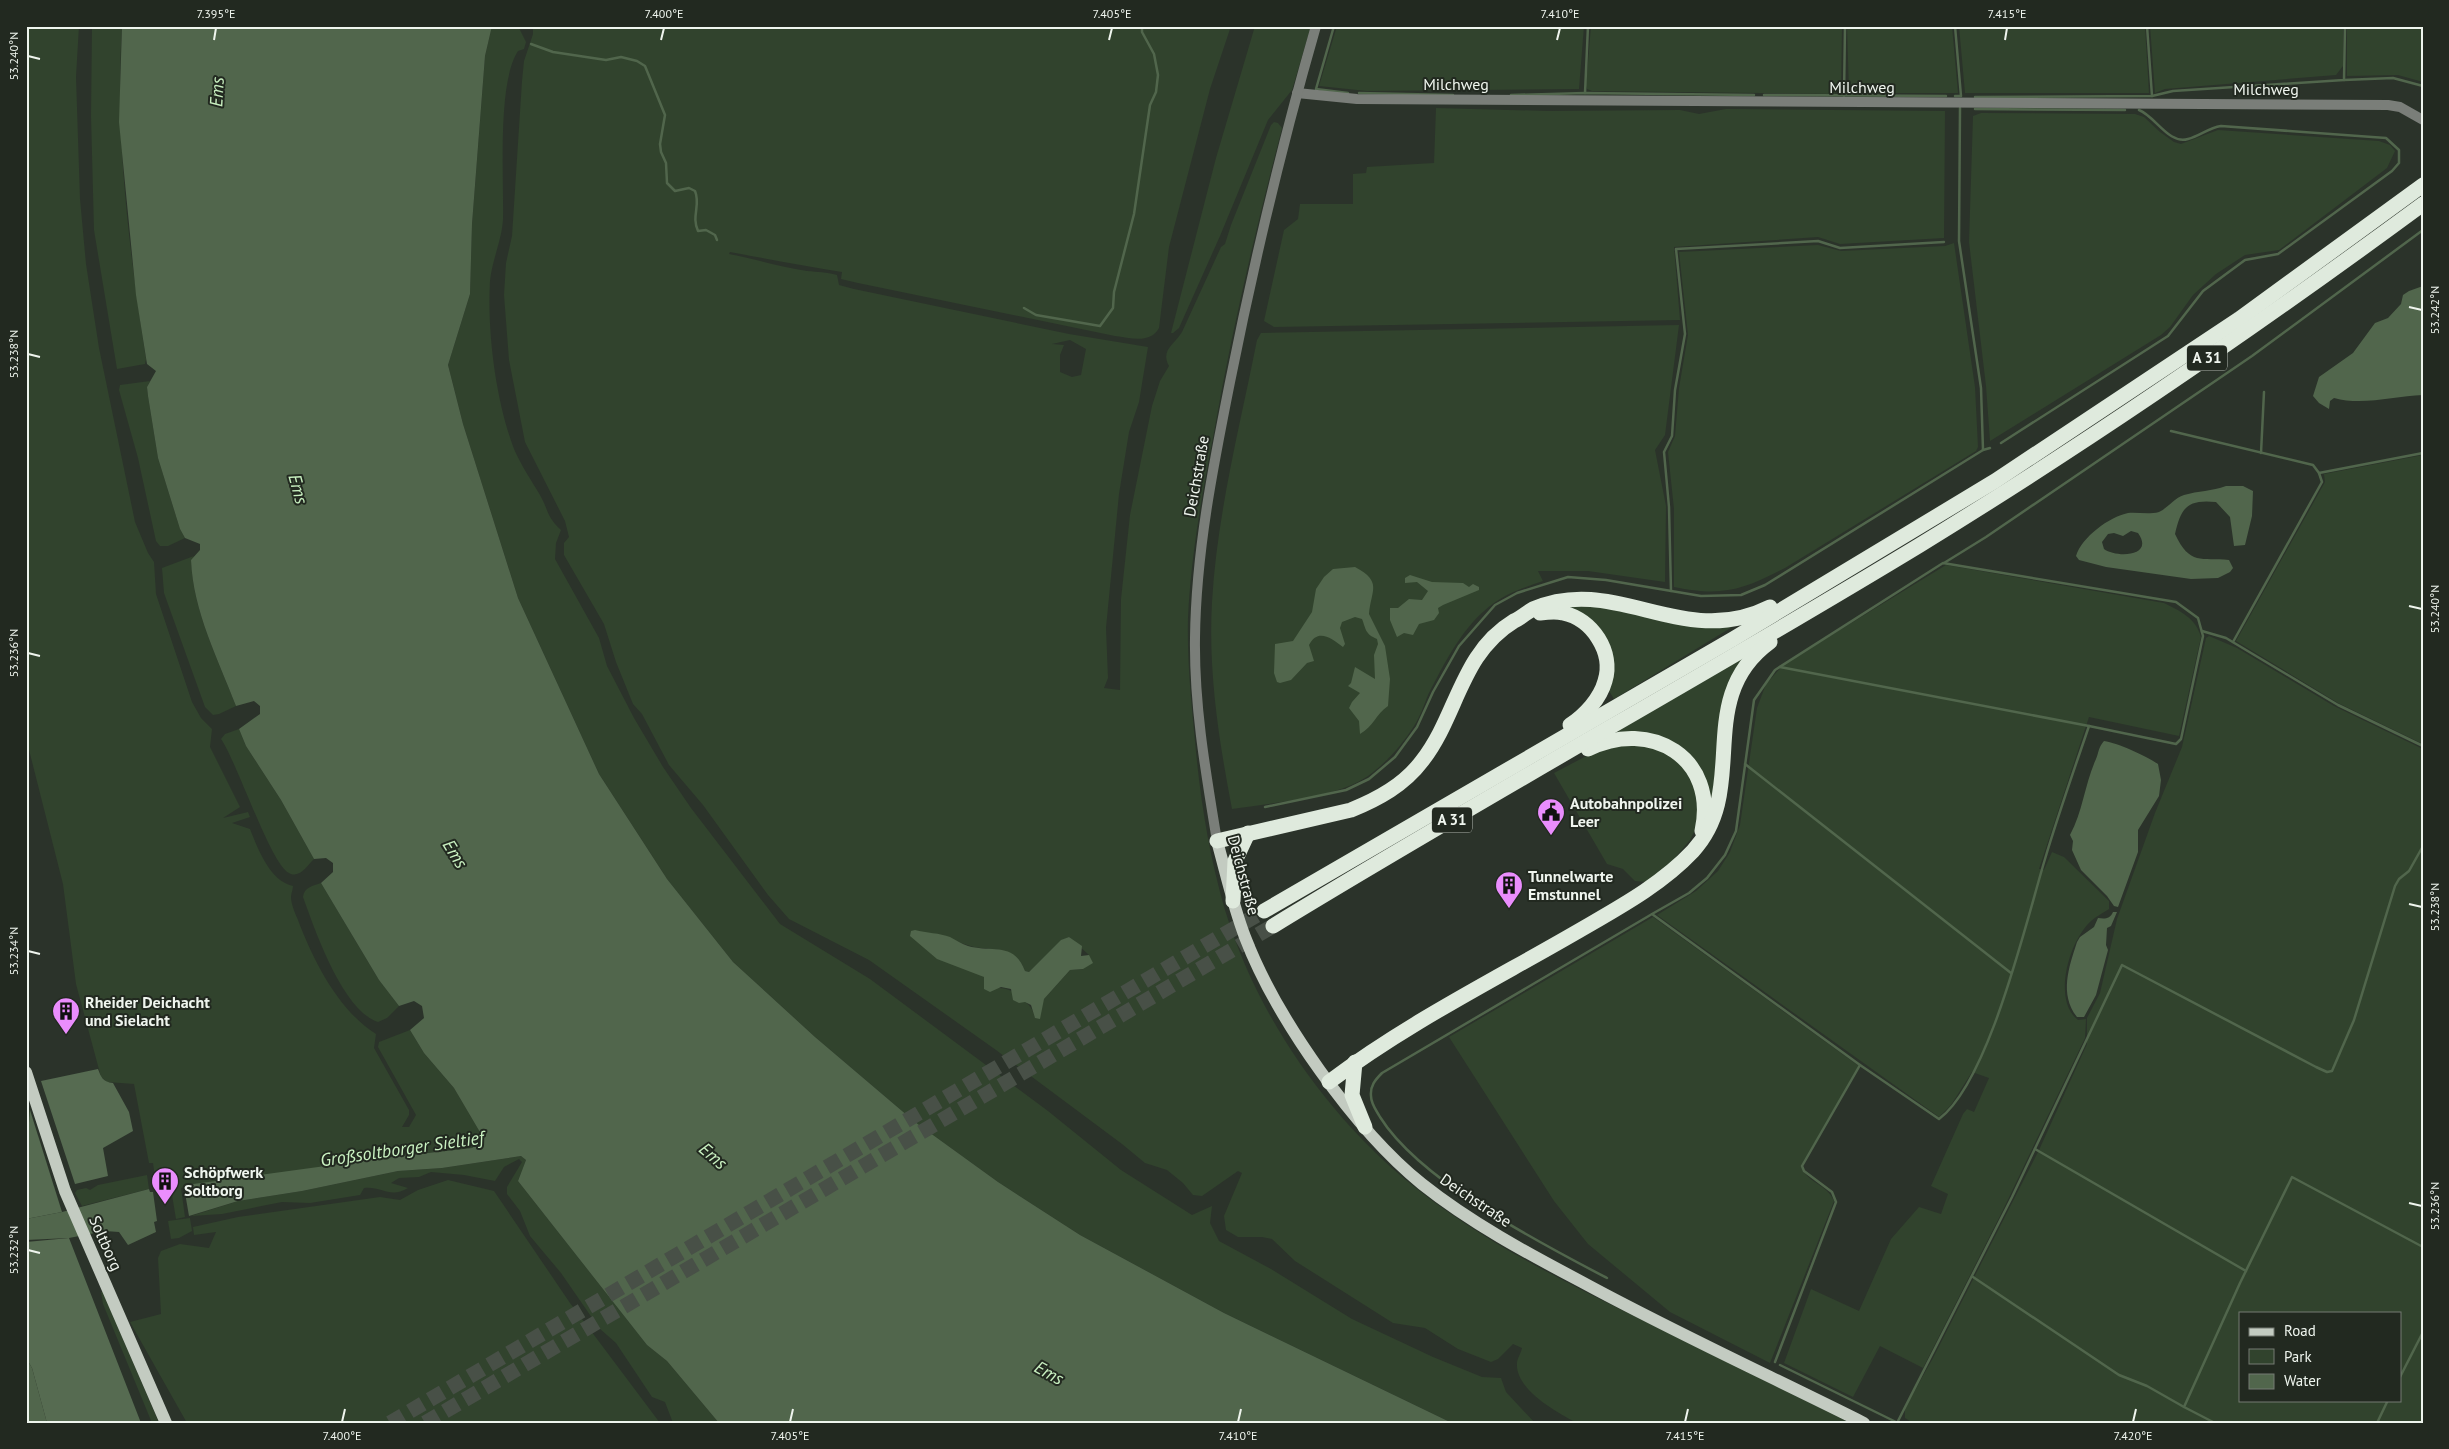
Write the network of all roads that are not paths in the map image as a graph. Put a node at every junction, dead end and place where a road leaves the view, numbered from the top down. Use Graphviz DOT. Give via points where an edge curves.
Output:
graph roads {
  1 [pos="1316,26"];
  2 [pos="1296,93"];
  3 [pos="2423,120"];
  4 [pos="2423,185"];
  5 [pos="2423,204"];
  6 [pos="1802,598"];
  7 [pos="1798,617"];
  8 [pos="1515,621"];
  9 [pos="1566,754"];
  10 [pos="1517,765"];
  11 [pos="1248,833"];
  12 [pos="1217,841"];
  13 [pos="1695,849"];
  14 [pos="1234,901"];
  15 [pos="1264,911"];
  16 [pos="1273,926"];
  17 [pos="1355,1062"];
  18 [pos="26,1072"];
  19 [pos="1329,1082"];
  20 [pos="29,1092"];
  21 [pos="1365,1127"];
  22 [pos="166,1423"];
  23 [pos="1864,1423"];
  1 -- 2 [label="street, Deichstraße"];
  2 -- 3 [label="street, Milchweg" via="1357,99 2388,105 2400,107"];
  2 -- 12 [label="street, Deichstraße" via="1239,337 1215,458 1199,570 1196,689"];
  4 -- 6 [label="highway, A 31" via="2188,354 2003,476"];
  5 -- 7 [label="highway, A 31" via="2283,306 2101,430 1970,514"];
  6 -- 8 [label="highway" via="1782,601 1748,616 1713,621 1665,616 1609,600 1564,600 1533,609"];
  6 -- 10 [label="highway, A 31"];
  7 -- 9 [label="highway, A 31"];
  7 -- 13 [label="highway" via="1790,630 1758,651 1735,683 1726,713 1721,792 1712,823"];
  8 -- 10 [label="highway" via="1537,613 1569,614 1594,632 1607,660 1606,680 1588,709 1571,724 1526,752"];
  8 -- 11 [label="highway" via="1481,649 1435,742 1420,764 1397,786 1351,810"];
  9 -- 13 [label="highway" via="1613,740 1638,738 1681,755 1701,784 1705,802 1704,823"];
  9 -- 16 [label="highway, A 31"];
  10 -- 15 [label="highway, A 31"];
  11 -- 12 [label="highway"];
  11 -- 14 [label="highway" via="1235,861"];
  12 -- 14 [label="main road, Deichstraße"];
  13 -- 17 [label="highway" via="1675,869 1616,909 1420,1020"];
  14 -- 19 [label="main road, Deichstraße" via="1245,937 1266,983"];
  17 -- 19 [label="highway"];
  17 -- 21 [label="highway" via="1352,1095"];
  18 -- 20 [label="main road, Soltborg"];
  19 -- 21 [label="main road, Deichstraße"];
  20 -- 22 [label="main road, Soltborg" via="70,1203"];
  21 -- 23 [label="main road, Deichstraße" via="1422,1183 1500,1237 1615,1300"];
}
